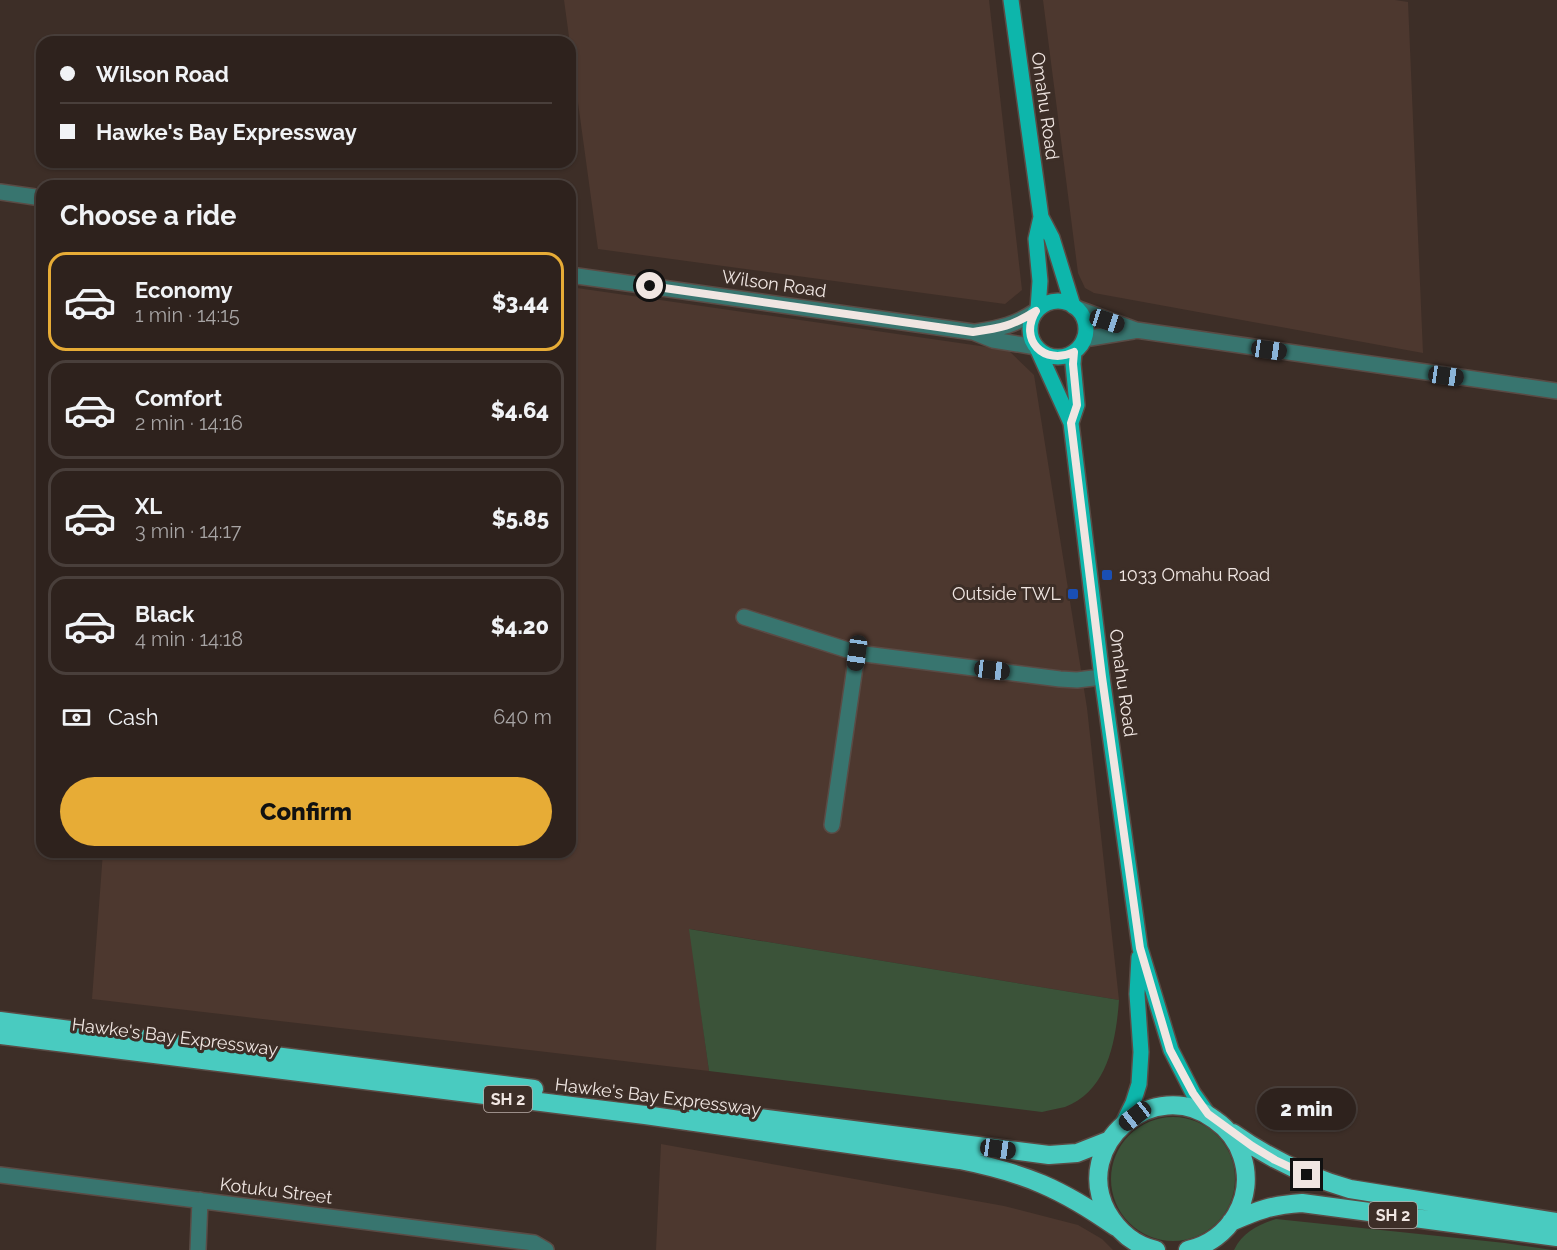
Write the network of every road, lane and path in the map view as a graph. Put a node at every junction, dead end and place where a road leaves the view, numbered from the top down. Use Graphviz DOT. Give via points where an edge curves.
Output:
graph roads {
  1 [pos="1011,0"];
  2 [pos="0,192"];
  3 [pos="36,197"];
  4 [pos="1041,217"];
  5 [pos="576,275"];
  6 [pos="1074,307"];
  7 [pos="1037,310"];
  8 [pos="1136,330"];
  9 [pos="973,332"];
  10 [pos="1084,339"];
  11 [pos="1036,347"];
  12 [pos="1074,352"];
  13 [pos="1557,391"];
  14 [pos="1071,423"];
  15 [pos="744,616"];
  16 [pos="857,653"];
  17 [pos="1102,677"];
  18 [pos="832,825"];
  19 [pos="1140,948"];
  20 [pos="0,1021"];
  21 [pos="0,1035"];
  22 [pos="1208,1114"];
  23 [pos="1226,1128"];
  24 [pos="1115,1134"];
  25 [pos="0,1175"];
  26 [pos="200,1200"];
  27 [pos="1557,1222"];
  28 [pos="1116,1227"];
  29 [pos="1228,1227"];
  30 [pos="1557,1237"];
  31 [pos="1139,1246"];
  32 [pos="198,1250"];
  33 [pos="546,1250"];
  34 [pos="1156,1250"];
  35 [pos="1188,1250"];
  36 [pos="1213,1250"];
  1 -- 4 [label="main road, Omahu Road"];
  2 -- 3 [label="street"];
  4 -- 6 [label="main road, Omahu Road" via="1052,238"];
  4 -- 7 [label="main road, Omahu Road" via="1036,239 1040,281"];
  5 -- 9 [label="street, Wilson Road"];
  6 -- 7 [label="main road" via="1055,301"];
  6 -- 8 [label="street"];
  6 -- 10 [label="main road" via="1085,322"];
  7 -- 9 [label="street, Wilson Road" via="1017,323"];
  7 -- 11 [label="main road" via="1030,333"];
  8 -- 10 [label="street"];
  8 -- 13 [label="street"];
  9 -- 11 [label="street, Wilson Road" via="993,340"];
  10 -- 12 [label="main road"];
  11 -- 12 [label="main road" via="1050,356"];
  11 -- 14 [label="main road, Omahu Road"];
  12 -- 14 [label="main road, Omahu Road" via="1077,405"];
  14 -- 17 [label="main road, Omahu Road"];
  15 -- 16 [label="street"];
  16 -- 17 [label="street" via="1060,679"];
  16 -- 18 [label="street"];
  17 -- 19 [label="main road, Omahu Road"];
  19 -- 22 [label="main road, Omahu Road" via="1170,1050"];
  19 -- 24 [label="main road, Omahu Road" via="1139,1084"];
  20 -- 24 [label="highway, Hawke's Bay Expressway / SH 2" via="1030,1154 1077,1153"];
  21 -- 28 [label="highway, Hawke's Bay Expressway / SH 2" via="645,1115 960,1160 1036,1180 1082,1203"];
  22 -- 23 [label="highway, SH 2"];
  22 -- 24 [label="highway, SH 2" via="1183,1106 1160,1106 1146,1110"];
  23 -- 27 [label="highway, SH 2" via="1275,1160 1350,1190"];
  23 -- 29 [label="highway" via="1238,1143 1246,1175 1242,1200"];
  24 -- 28 [label="highway" via="1099,1167 1099,1180 1103,1203"];
  25 -- 26 [label="street, Kotuku Street"];
  26 -- 32 [label="street"];
  26 -- 33 [label="street, Kotuku Street" via="534,1243"];
  28 -- 31 [label="highway, SH 2"];
  29 -- 30 [label="highway, SH 2" via="1272,1205 1302,1203"];
  29 -- 35 [label="highway, SH 2"];
  29 -- 36 [label="main road"];
  31 -- 34 [label="highway, SH 2"];
}
